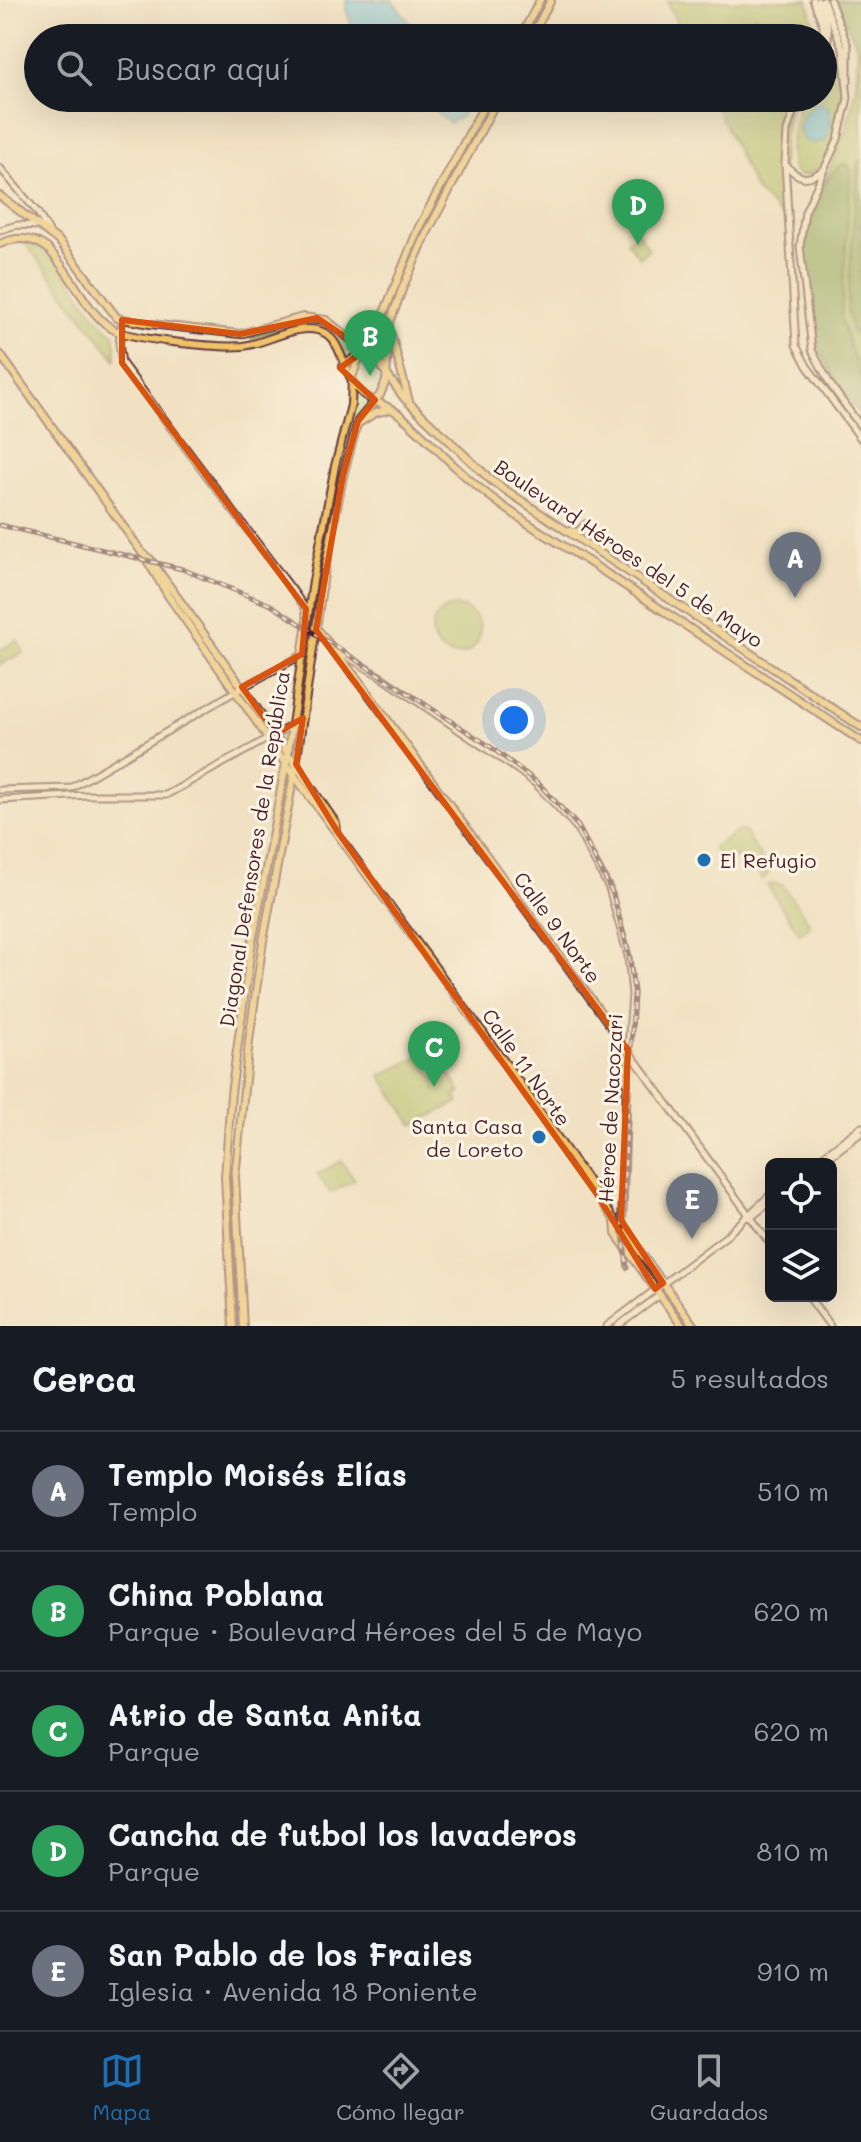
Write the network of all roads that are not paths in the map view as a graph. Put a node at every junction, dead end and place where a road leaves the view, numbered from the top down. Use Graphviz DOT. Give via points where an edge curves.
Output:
graph roads {
  1 [pos="540,0"];
  2 [pos="551,0"];
  3 [pos="818,0"];
  4 [pos="830,0"];
  5 [pos="527,24"];
  6 [pos="538,24"];
  7 [pos="828,24"];
  8 [pos="830,24"];
  9 [pos="837,37"];
  10 [pos="847,86"];
  11 [pos="481,112"];
  12 [pos="491,112"];
  13 [pos="793,112"];
  14 [pos="785,163"];
  15 [pos="826,167"];
  16 [pos="0,168"];
  17 [pos="0,196"];
  18 [pos="38,227"];
  19 [pos="0,230"];
  20 [pos="49,232"];
  21 [pos="0,244"];
  22 [pos="122,320"];
  23 [pos="389,325"];
  24 [pos="120,333"];
  25 [pos="373,337"];
  26 [pos="350,338"];
  27 [pos="365,350"];
  28 [pos="0,354"];
  29 [pos="343,366"];
  30 [pos="387,372"];
  31 [pos="352,382"];
  32 [pos="375,400"];
  33 [pos="410,404"];
  34 [pos="351,405"];
  35 [pos="392,409"];
  36 [pos="356,426"];
  37 [pos="861,427"];
  38 [pos="861,439"];
  39 [pos="586,524"];
  40 [pos="561,529"];
  41 [pos="307,624"];
  42 [pos="317,629"];
  43 [pos="332,648"];
  44 [pos="302,655"];
  45 [pos="239,689"];
  46 [pos="303,718"];
  47 [pos="292,725"];
  48 [pos="861,727"];
  49 [pos="272,736"];
  50 [pos="861,741"];
  51 [pos="288,752"];
  52 [pos="286,763"];
  53 [pos="296,764"];
  54 [pos="294,775"];
  55 [pos="79,783"];
  56 [pos="0,790"];
  57 [pos="88,795"];
  58 [pos="0,800"];
  59 [pos="337,831"];
  60 [pos="628,1050"];
  61 [pos="861,1130"];
  62 [pos="821,1158"];
  63 [pos="827,1158"];
  64 [pos="765,1204"];
  65 [pos="749,1216"];
  66 [pos="765,1237"];
  67 [pos="663,1283"];
  68 [pos="657,1292"];
  69 [pos="812,1302"];
  70 [pos="233,1326"];
  71 [pos="243,1326"];
  72 [pos="607,1326"];
  73 [pos="618,1326"];
  74 [pos="682,1326"];
  75 [pos="694,1326"];
  76 [pos="830,1326"];
  1 -- 5 [label="main road"];
  2 -- 6 [label="main road"];
  3 -- 7 [label="main road"];
  3 -- 8 [label="main road"];
  4 -- 10 [label="main road" via="848,46"];
  9 -- 10 [label="main road"];
  10 -- 15 [label="main road" via="842,130"];
  11 -- 25 [label="main road" via="419,227"];
  12 -- 23 [label="main road" via="427,233"];
  13 -- 14 [label="main road"];
  14 -- 15 [label="main road" via="801,178"];
  14 -- 38 [label="main road" via="796,345 801,363"];
  15 -- 37 [label="main road" via="801,232 809,339 820,368"];
  16 -- 20 [label="main road"];
  17 -- 18 [label="main road"];
  18 -- 19 [label="main road"];
  18 -- 20 [label="main road"];
  20 -- 22 [label="main road"];
  21 -- 24 [label="main road" via="21,238 47,248 102,320"];
  22 -- 24 [label="main road"];
  22 -- 26 [label="main road, Boulevard Héroes del 5 de Mayo" via="240,334 310,317 326,320"];
  23 -- 30 [label="main road"];
  23 -- 33 [label="main road"];
  24 -- 29 [label="main road" via="234,346 316,330 332,338"];
  24 -- 41 [label="main road" via="122,363 294,592 305,608"];
  25 -- 26 [label="main road"];
  25 -- 27 [label="main road"];
  26 -- 27 [label="main road, Boulevard Héroes del 5 de Mayo"];
  27 -- 29 [label="main road"];
  27 -- 30 [label="main road, Boulevard Héroes del 5 de Mayo"];
  27 -- 31 [label="main road"];
  28 -- 45 [label="main road, Calle 11 Norte"];
  29 -- 31 [label="main road"];
  29 -- 34 [label="main road"];
  30 -- 32 [label="main road, Diagonal Defensores de la República"];
  30 -- 33 [label="main road, Boulevard Héroes del 5 de Mayo"];
  31 -- 32 [label="main road, Boulevard Héroes del 5 de Mayo"];
  31 -- 34 [label="main road, Diagonal Defensores de la República"];
  32 -- 35 [label="main road, Boulevard Héroes del 5 de Mayo"];
  32 -- 36 [label="main road, Diagonal Defensores de la República"];
  33 -- 40 [label="main road, Boulevard Héroes del 5 de Mayo" via="492,481"];
  34 -- 41 [label="main road, Diagonal Defensores de la República"];
  35 -- 36 [label="main road"];
  35 -- 50 [label="main road, Boulevard Héroes del 5 de Mayo" via="471,482 556,543"];
  36 -- 42 [label="main road, Diagonal Defensores de la República"];
  39 -- 40 [label="main road" via="578,532"];
  40 -- 48 [label="main road, Boulevard Héroes del 5 de Mayo"];
  41 -- 44 [label="main road, Diagonal Defensores de la República"];
  42 -- 43 [label="main road, Calle 9 Norte"];
  42 -- 46 [label="main road, Diagonal Defensores de la República"];
  43 -- 60 [label="main road, Calle 9 Norte"];
  43 -- 60 [label="main road, Héroe de Nacozari" via="519,771 576,827 609,888 626,945 632,994"];
  44 -- 45 [label="main road"];
  44 -- 47 [label="main road, Diagonal Defensores de la República"];
  45 -- 49 [label="main road, Calle 11 Norte"];
  45 -- 55 [label="main road"];
  46 -- 47 [label="main road"];
  46 -- 53 [label="main road, Diagonal Defensores de la República"];
  47 -- 49 [label="main road"];
  47 -- 51 [label="main road, Diagonal Defensores de la República"];
  49 -- 51 [label="main road, Calle 11 Norte"];
  49 -- 52 [label="main road, Calle 11 Norte"];
  49 -- 57 [label="main road" via="171,794"];
  51 -- 52 [label="main road, Diagonal Defensores de la República"];
  51 -- 53 [label="main road, Calle 11 Norte"];
  52 -- 54 [label="main road, Calle 11 Norte"];
  52 -- 70 [label="main road, Diagonal Defensores de la República" via="251,948 226,1151"];
  53 -- 54 [label="main road, Diagonal Defensores de la República"];
  53 -- 59 [label="main road, Calle 11 Norte"];
  54 -- 59 [label="main road, Calle 11 Norte"];
  54 -- 71 [label="main road, Diagonal Defensores de la República" via="263,941 237,1146"];
  55 -- 56 [label="main road" via="71,788"];
  55 -- 57 [label="main road"];
  57 -- 58 [label="main road"];
  59 -- 68 [label="main road, Calle 11 Norte" via="596,1193 615,1221 616,1234"];
  60 -- 65 [label="main road, Calle 9 Norte"];
  60 -- 67 [label="main road, Héroe de Nacozari" via="622,1227"];
  61 -- 62 [label="main road"];
  61 -- 63 [label="main road"];
  64 -- 65 [label="main road"];
  65 -- 66 [label="main road, Calle 9 Norte"];
  65 -- 67 [label="main road"];
  67 -- 68 [label="main road"];
  67 -- 75 [label="main road"];
  68 -- 72 [label="main road"];
  68 -- 73 [label="main road"];
  68 -- 74 [label="main road, Calle 11 Norte"];
  69 -- 76 [label="main road"];
}
